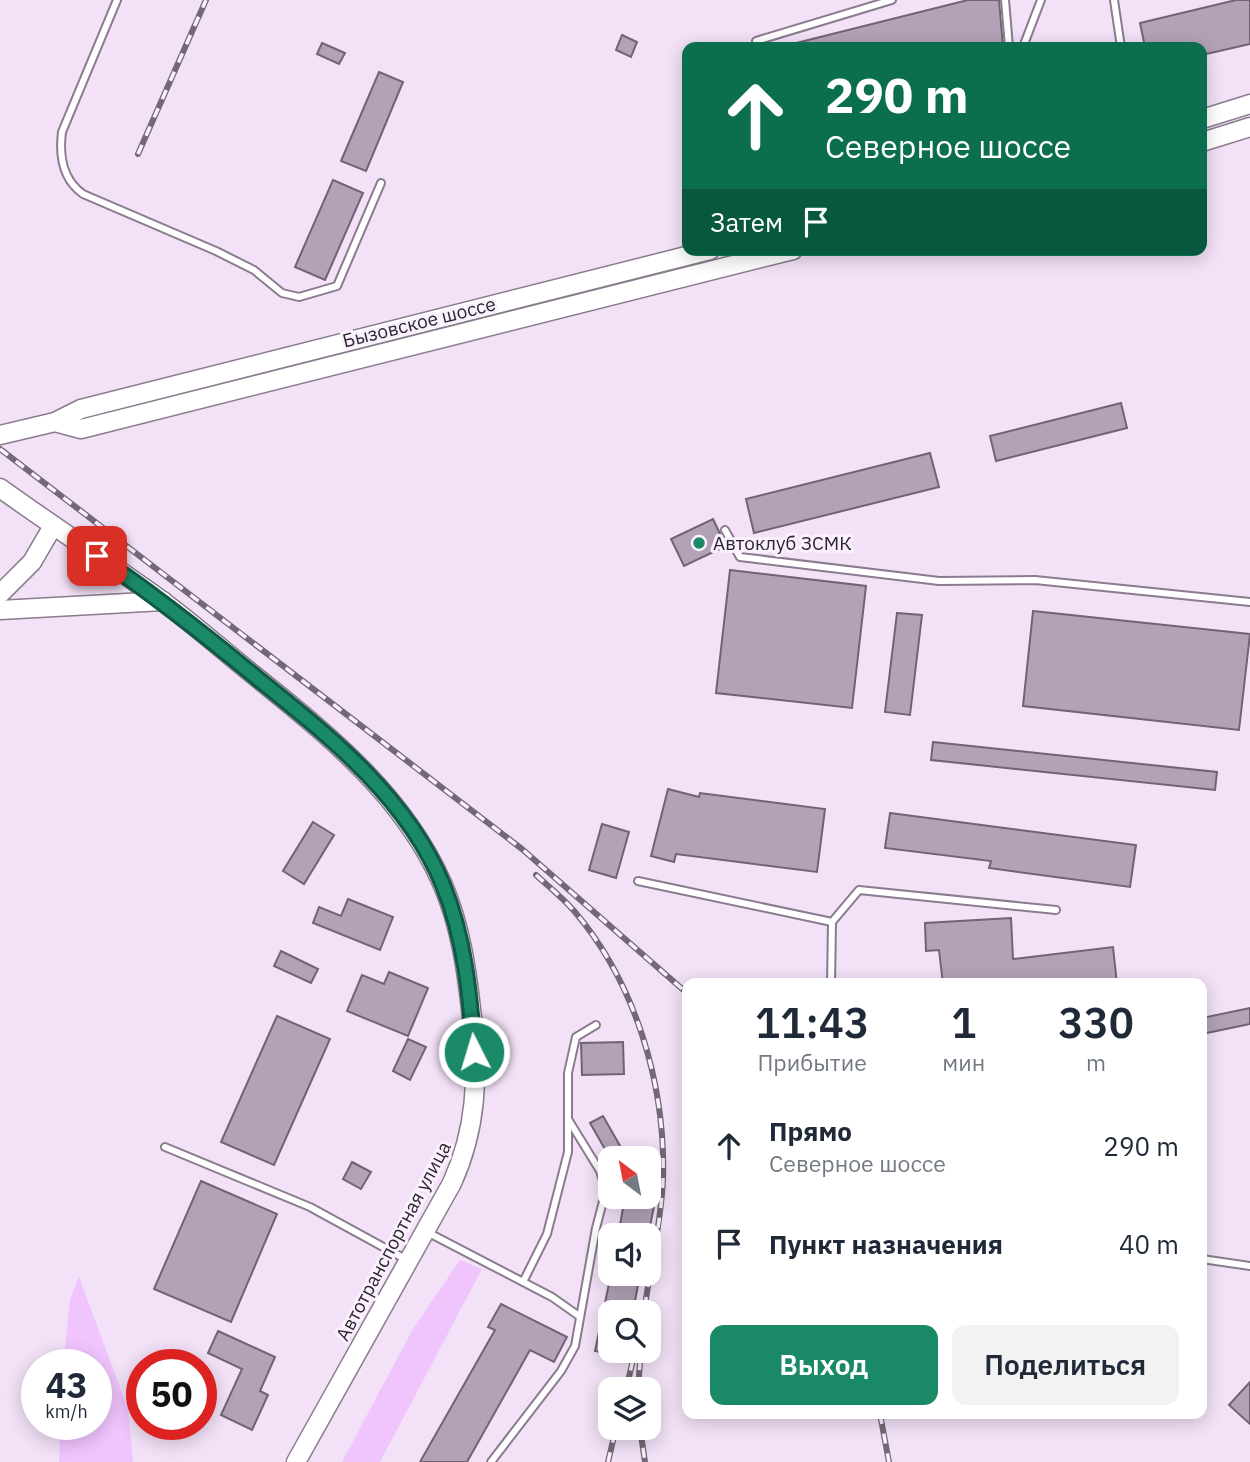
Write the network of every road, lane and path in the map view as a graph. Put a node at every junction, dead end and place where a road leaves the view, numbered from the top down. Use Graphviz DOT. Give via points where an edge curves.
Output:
graph roads {
  1 [pos="117,0"];
  2 [pos="892,0"];
  3 [pos="1005,0"];
  4 [pos="1041,0"];
  5 [pos="1114,0"];
  6 [pos="756,41"];
  7 [pos="1009,42"];
  8 [pos="1025,42"];
  9 [pos="1120,42"];
  10 [pos="1250,104"];
  11 [pos="1207,117"];
  12 [pos="1250,127"];
  13 [pos="1207,140"];
  14 [pos="381,183"];
  15 [pos="686,256"];
  16 [pos="769,256"];
  17 [pos="55,422"];
  18 [pos="0,435"];
  19 [pos="0,488"];
  20 [pos="53,526"];
  21 [pos="725,530"];
  22 [pos="0,594"];
  23 [pos="163,601"];
  24 [pos="1250,602"];
  25 [pos="0,610"];
  26 [pos="638,881"];
  27 [pos="1056,910"];
  28 [pos="832,922"];
  29 [pos="831,978"];
  30 [pos="596,1025"];
  31 [pos="568,1119"];
  32 [pos="165,1147"];
  33 [pos="425,1231"];
  34 [pos="1207,1260"];
  35 [pos="409,1261"];
  36 [pos="1250,1266"];
  37 [pos="523,1282"];
  38 [pos="579,1316"];
  39 [pos="296,1462"];
  40 [pos="491,1462"];
  1 -- 14 [label="lane" via="62,132 63,169 71,185 83,194 216,251 254,270 282,293 299,296 337,286"];
  2 -- 6 [label="lane"];
  3 -- 7 [label="lane"];
  4 -- 8 [label="lane"];
  5 -- 9 [label="lane"];
  10 -- 11 [label="main road"];
  12 -- 13 [label="main road"];
  15 -- 17 [label="main road, Бызовское шоссе" via="81,409"];
  16 -- 17 [label="main road, Бызовское шоссе" via="81,429"];
  17 -- 18 [label="main road, Бызовское шоссе"];
  19 -- 20 [label="main road, Автотранспортная улица"];
  20 -- 22 [label="main road" via="32,562"];
  20 -- 23 [label="main road, Автотранспортная улица"];
  21 -- 24 [label="lane" via="740,557 939,581 1035,580"];
  23 -- 25 [label="main road"];
  23 -- 33 [label="main road, Автотранспортная улица" via="360,765 406,820 442,883 465,961 474,1102 469,1144"];
  26 -- 28 [label="lane"];
  27 -- 28 [label="lane" via="859,890"];
  28 -- 29 [label="lane"];
  30 -- 31 [label="lane" via="576,1037 568,1073"];
  31 -- 37 [label="lane" via="568,1152 547,1234"];
  31 -- 38 [label="lane" via="600,1171 606,1190"];
  32 -- 35 [label="lane" via="310,1207"];
  33 -- 35 [label="main road, Автотранспортная улица"];
  33 -- 37 [label="lane"];
  34 -- 36 [label="lane"];
  35 -- 39 [label="main road, Автотранспортная улица"];
  37 -- 38 [label="lane"];
  38 -- 40 [label="lane" via="575,1346 561,1371"];
}
